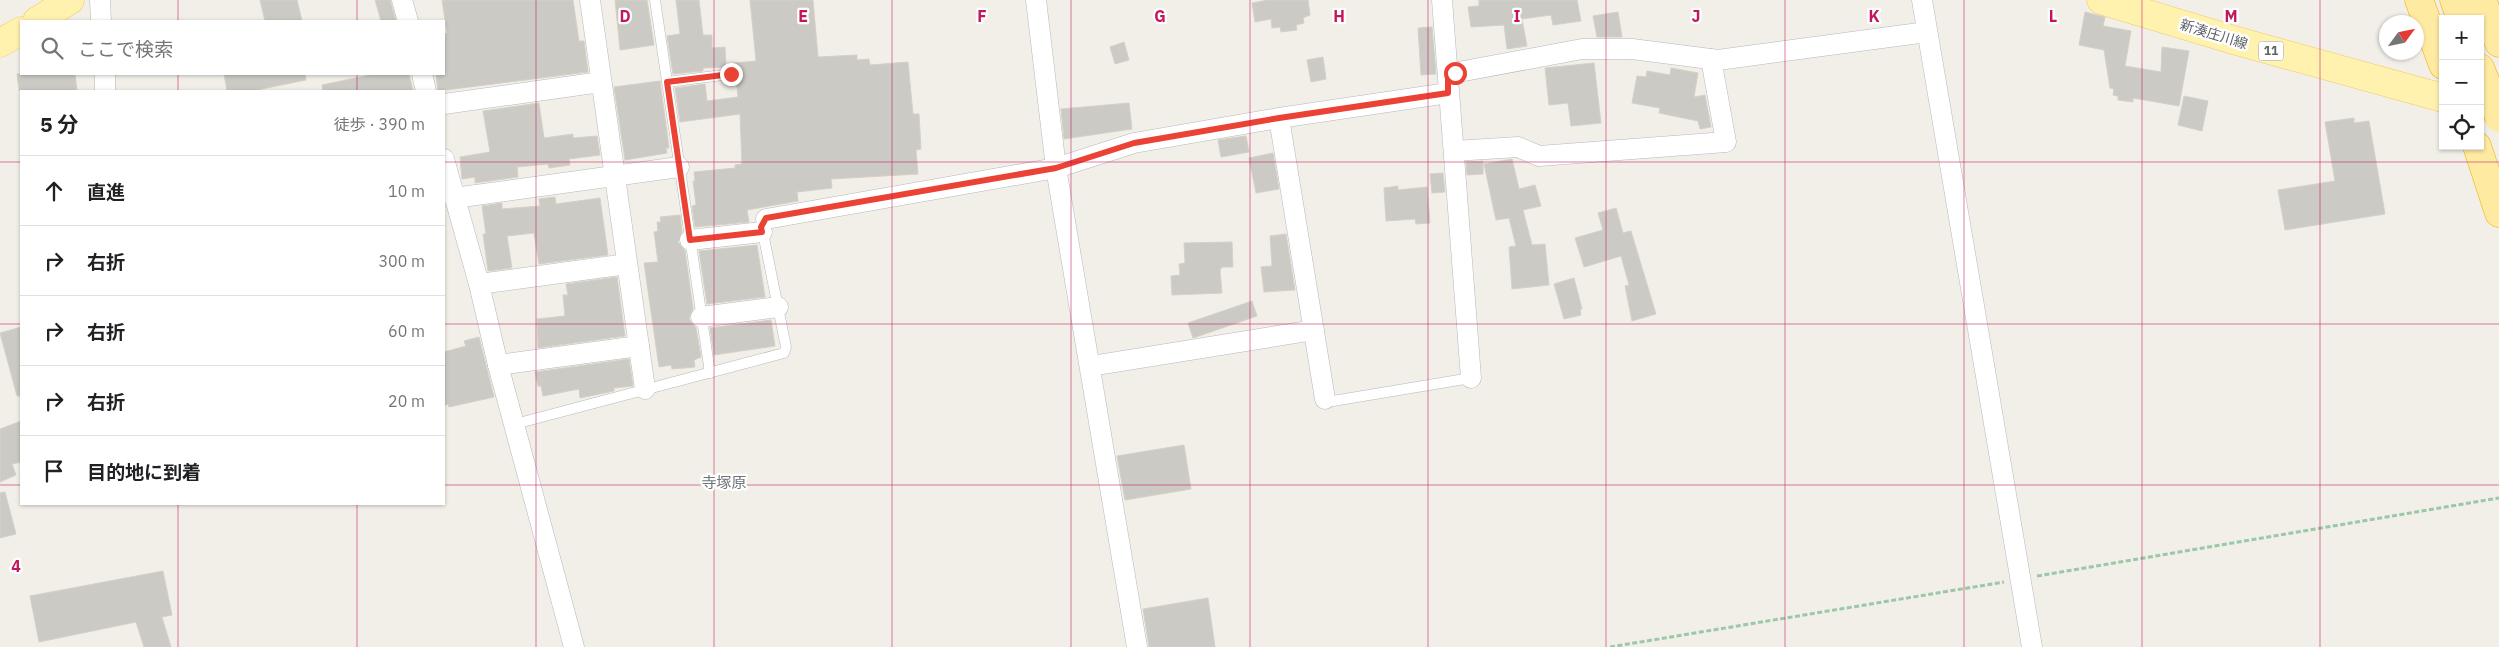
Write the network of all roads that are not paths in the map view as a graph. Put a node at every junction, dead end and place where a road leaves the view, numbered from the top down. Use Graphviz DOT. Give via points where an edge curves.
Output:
graph roads {
  1 [pos="70,0"];
  2 [pos="100,0"];
  3 [pos="402,0"];
  4 [pos="590,0"];
  5 [pos="655,0"];
  6 [pos="1036,0"];
  7 [pos="1442,0"];
  8 [pos="1922,0"];
  9 [pos="2101,0"];
  10 [pos="2419,0"];
  11 [pos="2454,0"];
  12 [pos="2482,0"];
  13 [pos="2460,15"];
  14 [pos="39,20"];
  15 [pos="101,20"];
  16 [pos="408,20"];
  17 [pos="20,32"];
  18 [pos="1927,32"];
  19 [pos="0,43"];
  20 [pos="2499,43"];
  21 [pos="1711,59"];
  22 [pos="2441,60"];
  23 [pos="731,74"];
  24 [pos="105,75"];
  25 [pos="422,75"];
  26 [pos="2484,78"];
  27 [pos="601,82"];
  28 [pos="667,82"];
  29 [pos="1448,83"];
  30 [pos="105,90"];
  31 [pos="426,90"];
  32 [pos="2439,97"];
  33 [pos="445,104"];
  34 [pos="2484,111"];
  35 [pos="2499,117"];
  36 [pos="1279,118"];
  37 [pos="1454,150"];
  38 [pos="2478,150"];
  39 [pos="445,163"];
  40 [pos="679,167"];
  41 [pos="1056,168"];
  42 [pos="614,176"];
  43 [pos="454,198"];
  44 [pos="2499,212"];
  45 [pos="764,225"];
  46 [pos="690,240"];
  47 [pos="627,264"];
  48 [pos="479,284"];
  49 [pos="778,307"];
  50 [pos="701,316"];
  51 [pos="1314,330"];
  52 [pos="639,346"];
  53 [pos="498,364"];
  54 [pos="1091,366"];
  55 [pos="710,373"];
  56 [pos="1471,378"];
  57 [pos="645,389"];
  58 [pos="1325,399"];
  59 [pos="515,424"];
  60 [pos="574,647"];
  61 [pos="1137,647"];
  62 [pos="2032,647"];
  1 -- 14 [label="main road"];
  2 -- 15 [label="street"];
  3 -- 16 [label="street"];
  4 -- 27 [label="street"];
  5 -- 28 [label="lane"];
  6 -- 41 [label="street"];
  7 -- 29 [label="street"];
  8 -- 18 [label="street"];
  9 -- 32 [label="main road, 新湊庄川線 / 11"];
  10 -- 22 [label="highway"];
  11 -- 13 [label="highway"];
  12 -- 20 [label="highway"];
  17 -- 19 [label="main road"];
  18 -- 21 [label="street"];
  18 -- 62 [label="street"];
  21 -- 29 [label="street" via="1632,49 1582,49"];
  21 -- 37 [label="street" via="1726,142 1539,156 1518,147"];
  23 -- 28 [label="lane"];
  24 -- 30 [label="street"];
  25 -- 31 [label="street"];
  26 -- 35 [label="highway, bridge"];
  27 -- 33 [label="street"];
  27 -- 42 [label="street"];
  28 -- 40 [label="lane"];
  29 -- 36 [label="street"];
  29 -- 37 [label="street"];
  34 -- 35 [label="main road"];
  36 -- 41 [label="street" via="1134,143"];
  36 -- 51 [label="street"];
  37 -- 56 [label="street"];
  38 -- 44 [label="highway"];
  39 -- 43 [label="street"];
  40 -- 42 [label="street"];
  40 -- 46 [label="lane"];
  41 -- 45 [label="street"];
  41 -- 54 [label="street"];
  42 -- 43 [label="street"];
  42 -- 47 [label="street"];
  43 -- 48 [label="street"];
  45 -- 46 [label="street"];
  45 -- 49 [label="lane"];
  46 -- 50 [label="lane"];
  47 -- 48 [label="street"];
  47 -- 52 [label="street"];
  48 -- 53 [label="street"];
  49 -- 50 [label="street"];
  49 -- 55 [label="lane" via="786,347 784,353"];
  50 -- 55 [label="lane"];
  51 -- 54 [label="street"];
  51 -- 58 [label="street"];
  52 -- 53 [label="street"];
  52 -- 57 [label="street"];
  53 -- 59 [label="street"];
  54 -- 61 [label="street"];
  55 -- 57 [label="lane"];
  56 -- 58 [label="lane" via="1333,401"];
  57 -- 59 [label="lane"];
  59 -- 60 [label="street"];
}
